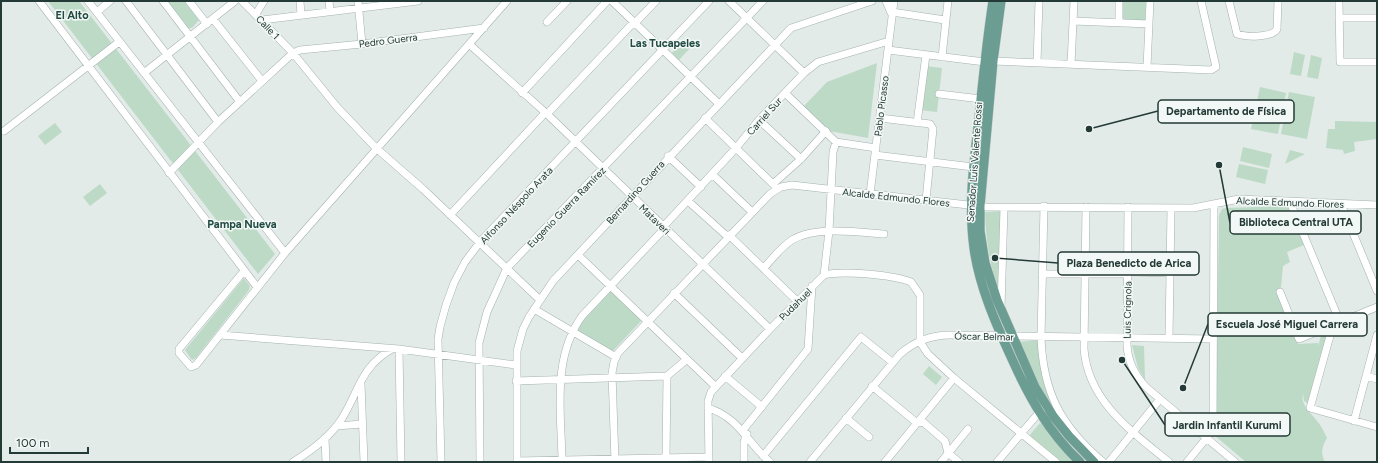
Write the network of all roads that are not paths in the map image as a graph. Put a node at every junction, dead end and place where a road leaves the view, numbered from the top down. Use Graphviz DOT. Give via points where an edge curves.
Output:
graph roads {
  1 [pos="39,1"];
  2 [pos="88,1"];
  3 [pos="110,1"];
  4 [pos="126,1"];
  5 [pos="163,1"];
  6 [pos="189,1"];
  7 [pos="235,1"];
  8 [pos="242,1"];
  9 [pos="264,1"];
  10 [pos="300,1"];
  11 [pos="329,1"];
  12 [pos="418,1"];
  13 [pos="507,1"];
  14 [pos="607,1"];
  15 [pos="612,1"];
  16 [pos="656,1"];
  17 [pos="710,1"];
  18 [pos="729,1"];
  19 [pos="763,1"];
  20 [pos="872,1"];
  21 [pos="886,1"];
  22 [pos="894,1"];
  23 [pos="948,1"];
  24 [pos="992,1"];
  25 [pos="1001,1"];
  26 [pos="1039,1"];
  27 [pos="1074,1"];
  28 [pos="1119,1"];
  29 [pos="1150,1"];
  30 [pos="1201,1"];
  31 [pos="1229,1"];
  32 [pos="1278,1"];
  33 [pos="1339,1"];
  34 [pos="563,2"];
  35 [pos="358,4"];
  36 [pos="330,11"];
  37 [pos="96,12"];
  38 [pos="256,14"];
  39 [pos="302,15"];
  40 [pos="892,15"];
  41 [pos="747,18"];
  42 [pos="1339,18"];
  43 [pos="1377,18"];
  44 [pos="262,20"];
  45 [pos="945,20"];
  46 [pos="210,21"];
  47 [pos="1073,21"];
  48 [pos="547,22"];
  49 [pos="635,23"];
  50 [pos="1119,23"];
  51 [pos="1149,24"];
  52 [pos="484,28"];
  53 [pos="191,36"];
  54 [pos="889,41"];
  55 [pos="119,42"];
  56 [pos="362,44"];
  57 [pos="469,44"];
  58 [pos="774,45"];
  59 [pos="663,50"];
  60 [pos="888,50"];
  61 [pos="293,53"];
  62 [pos="167,55"];
  63 [pos="926,55"];
  64 [pos="942,57"];
  65 [pos="989,62"];
  66 [pos="1377,62"];
  67 [pos="1037,63"];
  68 [pos="1071,64"];
  69 [pos="88,66"];
  70 [pos="1147,67"];
  71 [pos="144,73"];
  72 [pos="804,73"];
  73 [pos="691,76"];
  74 [pos="262,81"];
  75 [pos="522,93"];
  76 [pos="785,93"];
  77 [pos="939,94"];
  78 [pos="981,99"];
  79 [pos="240,102"];
  80 [pos="718,103"];
  81 [pos="546,113"];
  82 [pos="705,118"];
  83 [pos="880,118"];
  84 [pos="759,120"];
  85 [pos="218,122"];
  86 [pos="917,123"];
  87 [pos="4,131"];
  88 [pos="826,131"];
  89 [pos="576,142"];
  90 [pos="836,142"];
  91 [pos="197,143"];
  92 [pos="376,148"];
  93 [pos="736,148"];
  94 [pos="975,150"];
  95 [pos="876,151"];
  96 [pos="985,151"];
  97 [pos="668,156"];
  98 [pos="801,159"];
  99 [pos="929,162"];
  100 [pos="973,167"];
  101 [pos="603,168"];
  102 [pos="169,173"];
  103 [pos="712,174"];
  104 [pos="775,186"];
  105 [pos="701,187"];
  106 [pos="831,190"];
  107 [pos="870,194"];
  108 [pos="632,196"];
  109 [pos="926,200"];
  110 [pos="688,201"];
  111 [pos="1290,202"];
  112 [pos="1214,204"];
  113 [pos="1341,204"];
  114 [pos="971,205"];
  115 [pos="1377,205"];
  116 [pos="980,206"];
  117 [pos="1044,206"];
  118 [pos="1086,207"];
  119 [pos="1128,207"];
  120 [pos="1004,208"];
  121 [pos="1171,208"];
  122 [pos="752,212"];
  123 [pos="450,215"];
  124 [pos="664,228"];
  125 [pos="829,231"];
  126 [pos="884,234"];
  127 [pos="729,236"];
  128 [pos="480,242"];
  129 [pos="285,253"];
  130 [pos="578,255"];
  131 [pos="702,264"];
  132 [pos="507,268"];
  133 [pos="764,268"];
  134 [pos="244,271"];
  135 [pos="1130,273"];
  136 [pos="1170,273"];
  137 [pos="1042,274"];
  138 [pos="1086,274"];
  139 [pos="824,275"];
  140 [pos="610,286"];
  141 [pos="812,286"];
  142 [pos="257,287"];
  143 [pos="1377,291"];
  144 [pos="1280,292"];
  145 [pos="674,293"];
  146 [pos="540,299"];
  147 [pos="797,301"];
  148 [pos="1377,308"];
  149 [pos="534,309"];
  150 [pos="1001,310"];
  151 [pos="647,321"];
  152 [pos="1336,324"];
  153 [pos="770,328"];
  154 [pos="572,331"];
  155 [pos="220,335"];
  156 [pos="1377,335"];
  157 [pos="1002,336"];
  158 [pos="1013,336"];
  159 [pos="1041,336"];
  160 [pos="1084,337"];
  161 [pos="1127,338"];
  162 [pos="1169,338"];
  163 [pos="1213,339"];
  164 [pos="920,342"];
  165 [pos="395,349"];
  166 [pos="439,354"];
  167 [pos="616,357"];
  168 [pos="742,358"];
  169 [pos="478,359"];
  170 [pos="686,360"];
  171 [pos="892,362"];
  172 [pos="516,365"];
  173 [pos="667,376"];
  174 [pos="725,376"];
  175 [pos="1366,376"];
  176 [pos="612,378"];
  177 [pos="954,378"];
  178 [pos="1377,379"];
  179 [pos="560,380"];
  180 [pos="516,381"];
  181 [pos="360,382"];
  182 [pos="715,386"];
  183 [pos="872,386"];
  184 [pos="1160,399"];
  185 [pos="1047,406"];
  186 [pos="762,407"];
  187 [pos="708,408"];
  188 [pos="1038,412"];
  189 [pos="846,418"];
  190 [pos="1354,422"];
  191 [pos="917,423"];
  192 [pos="362,424"];
  193 [pos="337,426"];
  194 [pos="1377,427"];
  195 [pos="968,429"];
  196 [pos="745,432"];
  197 [pos="1021,432"];
  198 [pos="1133,433"];
  199 [pos="869,437"];
  200 [pos="325,438"];
  201 [pos="1206,438"];
  202 [pos="948,453"];
  203 [pos="763,456"];
  204 [pos="562,459"];
  205 [pos="666,459"];
  206 [pos="709,460"];
  207 [pos="517,461"];
  208 [pos="614,461"];
  209 [pos="293,462"];
  210 [pos="326,462"];
  211 [pos="364,462"];
  212 [pos="401,462"];
  213 [pos="441,462"];
  214 [pos="480,462"];
  215 [pos="744,462"];
  216 [pos="770,462"];
  217 [pos="810,462"];
  218 [pos="884,462"];
  219 [pos="941,462"];
  220 [pos="959,462"];
  221 [pos="997,462"];
  222 [pos="1056,462"];
  223 [pos="1080,462"];
  224 [pos="1094,462"];
  225 [pos="1103,462"];
  226 [pos="1109,462"];
  227 [pos="1169,462"];
  228 [pos="1187,462"];
  229 [pos="1235,462"];
  1 -- 69 [label="street"];
  2 -- 37 [label="street"];
  3 -- 37 [label="street"];
  4 -- 62 [label="street"];
  5 -- 53 [label="street"];
  6 -- 46 [label="street"];
  7 -- 46 [label="street"];
  8 -- 38 [label="street, Calle 1"];
  9 -- 38 [label="street"];
  10 -- 39 [label="street"];
  11 -- 36 [label="street"];
  12 -- 35 [label="street"];
  13 -- 52 [label="street"];
  14 -- 75 [label="street"];
  15 -- 49 [label="street"];
  16 -- 49 [label="street"];
  17 -- 59 [label="street, Alfonso Néspolo Arata"];
  18 -- 41 [label="street"];
  19 -- 41 [label="street, Eugenio Guerra Ramírez"];
  20 -- 58 [label="street, Bernardino Guerra" via="790,28"];
  21 -- 40 [label="street, Pablo Picasso"];
  22 -- 40 [label="street, Pablo Picasso"];
  23 -- 45 [label="street"];
  24 -- 65 [label="main road, Senador Luis Valente Rossi"];
  25 -- 65 [label="main road, Senador Luis Valente Rossi"];
  26 -- 67 [label="street"];
  27 -- 47 [label="street"];
  28 -- 50 [label="street"];
  29 -- 51 [label="street"];
  30 -- 70 [label="street" via="1216,67 1210,70"];
  31 -- 32 [label="street" via="1237,34 1270,36 1277,29"];
  33 -- 42 [label="street"];
  34 -- 48 [label="street"];
  35 -- 36 [label="street"];
  35 -- 56 [label="street"];
  36 -- 39 [label="street"];
  37 -- 55 [label="street"];
  38 -- 44 [label="street, Calle 1"];
  39 -- 44 [label="street"];
  40 -- 45 [label="street"];
  40 -- 54 [label="street, Pablo Picasso"];
  41 -- 58 [label="street"];
  41 -- 73 [label="street, Eugenio Guerra Ramírez"];
  42 -- 43 [label="street"];
  42 -- 66 [label="street" via="1340,62"];
  44 -- 61 [label="street, Calle 1"];
  45 -- 64 [label="street"];
  46 -- 53 [label="street"];
  46 -- 74 [label="street"];
  47 -- 50 [label="street"];
  47 -- 68 [label="street"];
  49 -- 59 [label="street"];
  49 -- 81 [label="street"];
  50 -- 51 [label="street"];
  51 -- 70 [label="street"];
  52 -- 56 [label="street, Pedro Guerra"];
  52 -- 57 [label="street"];
  53 -- 62 [label="street"];
  53 -- 79 [label="street"];
  54 -- 60 [label="street, Pablo Picasso"];
  54 -- 72 [label="street, Carriel Sur" via="818,62"];
  55 -- 69 [label="street"];
  55 -- 71 [label="street"];
  56 -- 61 [label="street, Pedro Guerra" via="300,50"];
  57 -- 75 [label="street, Mataveri"];
  57 -- 92 [label="street"];
  58 -- 72 [label="street"];
  58 -- 80 [label="street, Bernardino Guerra"];
  59 -- 73 [label="street"];
  59 -- 89 [label="street, Alfonso Néspolo Arata"];
  60 -- 63 [label="street"];
  60 -- 83 [label="street, Pablo Picasso"];
  61 -- 74 [label="street"];
  61 -- 92 [label="street, Calle 1" via="337,107"];
  62 -- 71 [label="street"];
  62 -- 85 [label="street"];
  63 -- 64 [label="street"];
  63 -- 86 [label="street"];
  64 -- 65 [label="street"];
  65 -- 67 [label="street"];
  65 -- 78 [label="main road, Senador Luis Valente Rossi"];
  65 -- 96 [label="main road, Senador Luis Valente Rossi"];
  67 -- 68 [label="street"];
  68 -- 70 [label="street"];
  69 -- 87 [label="street"];
  69 -- 102 [label="street"];
  71 -- 91 [label="street"];
  72 -- 76 [label="street, Carriel Sur"];
  73 -- 80 [label="street"];
  73 -- 101 [label="street, Eugenio Guerra Ramírez"];
  74 -- 79 [label="street"];
  75 -- 81 [label="street, Mataveri"];
  76 -- 84 [label="street, Carriel Sur"];
  76 -- 88 [label="street"];
  77 -- 78 [label="street"];
  78 -- 94 [label="main road, Senador Luis Valente Rossi"];
  79 -- 85 [label="street"];
  80 -- 82 [label="street, Bernardino Guerra"];
  81 -- 89 [label="street, Mataveri"];
  81 -- 123 [label="street"];
  82 -- 93 [label="street"];
  82 -- 97 [label="street, Bernardino Guerra"];
  83 -- 86 [label="street"];
  83 -- 95 [label="street, Pablo Picasso"];
  84 -- 93 [label="street, Carriel Sur"];
  84 -- 98 [label="street"];
  85 -- 91 [label="street"];
  86 -- 99 [label="street" via="930,124 933,129"];
  88 -- 90 [label="street"];
  88 -- 98 [label="street"];
  89 -- 101 [label="street, Mataveri"];
  89 -- 128 [label="street, Alfonso Néspolo Arata"];
  90 -- 95 [label="street"];
  90 -- 106 [label="street"];
  91 -- 102 [label="street"];
  91 -- 129 [label="street"];
  92 -- 123 [label="street, Calle 1"];
  92 -- 129 [label="street"];
  93 -- 103 [label="street, Carriel Sur"];
  93 -- 104 [label="street"];
  94 -- 96 [label="main road"];
  94 -- 100 [label="main road, Senador Luis Valente Rossi"];
  95 -- 99 [label="street"];
  95 -- 107 [label="street, Pablo Picasso"];
  96 -- 116 [label="main road, Senador Luis Valente Rossi"];
  97 -- 105 [label="street"];
  97 -- 108 [label="street, Bernardino Guerra"];
  98 -- 104 [label="street"];
  99 -- 100 [label="street"];
  99 -- 109 [label="street"];
  100 -- 114 [label="main road, Senador Luis Valente Rossi"];
  101 -- 108 [label="street, Mataveri"];
  101 -- 132 [label="street, Eugenio Guerra Ramírez"];
  102 -- 134 [label="street"];
  103 -- 105 [label="street, Carriel Sur"];
  103 -- 122 [label="street"];
  104 -- 106 [label="street, Alcalde Edmundo Flores"];
  104 -- 122 [label="street"];
  105 -- 110 [label="street, Carriel Sur"];
  106 -- 107 [label="street, Alcalde Edmundo Flores"];
  106 -- 125 [label="street"];
  107 -- 109 [label="street, Alcalde Edmundo Flores"];
  108 -- 124 [label="street, Mataveri"];
  108 -- 130 [label="street, Bernardino Guerra"];
  109 -- 114 [label="street, Alcalde Edmundo Flores"];
  110 -- 124 [label="street, Carriel Sur"];
  110 -- 127 [label="street"];
  111 -- 112 [label="street, Alcalde Edmundo Flores" via="1239,199"];
  111 -- 113 [label="street, Alcalde Edmundo Flores"];
  111 -- 152 [label="street"];
  112 -- 121 [label="street, Alcalde Edmundo Flores"];
  112 -- 163 [label="street"];
  113 -- 115 [label="street, Alcalde Edmundo Flores"];
  113 -- 143 [label="street"];
  114 -- 116 [label="street, Alcalde Edmundo Flores"];
  114 -- 157 [label="main road, Senador Luis Valente Rossi" via="974,249 982,284"];
  116 -- 120 [label="street, Alcalde Edmundo Flores"];
  116 -- 150 [label="main road, Senador Luis Valente Rossi" via="980,231 985,264"];
  117 -- 118 [label="street, Alcalde Edmundo Flores"];
  117 -- 120 [label="street, Alcalde Edmundo Flores"];
  117 -- 137 [label="street"];
  118 -- 119 [label="street, Alcalde Edmundo Flores"];
  118 -- 138 [label="street"];
  119 -- 121 [label="street, Alcalde Edmundo Flores"];
  119 -- 135 [label="street, Luis Crignola"];
  120 -- 150 [label="street"];
  121 -- 136 [label="street"];
  122 -- 127 [label="street"];
  123 -- 128 [label="street, Calle 1"];
  124 -- 131 [label="street, Mataveri"];
  124 -- 140 [label="street, Carriel Sur"];
  125 -- 126 [label="street"];
  125 -- 133 [label="street" via="792,240"];
  125 -- 139 [label="street"];
  127 -- 131 [label="street"];
  127 -- 133 [label="street"];
  128 -- 132 [label="street, Calle 1"];
  128 -- 166 [label="street, Alfonso Néspolo Arata" via="462,268 449,294 440,327"];
  129 -- 142 [label="street"];
  130 -- 140 [label="street"];
  130 -- 146 [label="street, Bernardino Guerra" via="552,280"];
  131 -- 145 [label="street"];
  131 -- 153 [label="street, Mataveri"];
  132 -- 146 [label="street, Calle 1"];
  132 -- 169 [label="street, Eugenio Guerra Ramírez" via="487,312 479,343"];
  133 -- 147 [label="street"];
  134 -- 142 [label="street"];
  134 -- 155 [label="street" via="179,353 193,367"];
  135 -- 136 [label="street"];
  135 -- 138 [label="street"];
  135 -- 161 [label="street, Luis Crignola"];
  136 -- 162 [label="street"];
  137 -- 138 [label="street"];
  137 -- 159 [label="street"];
  138 -- 160 [label="street"];
  139 -- 141 [label="street, Pudahuel"];
  139 -- 164 [label="street" via="835,272 896,278 911,282 920,295"];
  140 -- 151 [label="street"];
  140 -- 154 [label="street, Carriel Sur" via="582,316"];
  141 -- 147 [label="street, Pudahuel"];
  141 -- 186 [label="street" via="808,349"];
  142 -- 155 [label="street"];
  144 -- 152 [label="street" via="1299,339"];
  145 -- 151 [label="street"];
  145 -- 168 [label="street"];
  146 -- 149 [label="street, Bernardino Guerra"];
  147 -- 153 [label="street, Pudahuel"];
  148 -- 152 [label="street"];
  149 -- 154 [label="street"];
  149 -- 172 [label="street, Bernardino Guerra" via="523,329"];
  150 -- 158 [label="main road, Senador Luis Valente Rossi"];
  151 -- 167 [label="street" via="621,348"];
  151 -- 170 [label="street"];
  152 -- 190 [label="street" via="1310,408"];
  153 -- 168 [label="street, Pudahuel"];
  154 -- 167 [label="street"];
  154 -- 179 [label="street, Carriel Sur" via="564,350"];
  155 -- 165 [label="street"];
  156 -- 175 [label="street"];
  157 -- 158 [label="street, Óscar Belmar"];
  157 -- 164 [label="street, Óscar Belmar" via="944,335"];
  157 -- 188 [label="main road, Senador Luis Valente Rossi"];
  158 -- 159 [label="street, Óscar Belmar"];
  158 -- 185 [label="main road, Senador Luis Valente Rossi" via="1031,379"];
  159 -- 160 [label="street, Óscar Belmar"];
  159 -- 225 [label="street" via="1047,379 1059,411 1074,435"];
  160 -- 161 [label="street, Óscar Belmar"];
  160 -- 198 [label="street" via="1086,364 1094,386 1109,410"];
  161 -- 162 [label="street, Óscar Belmar"];
  161 -- 184 [label="street, Luis Crignola" via="1128,356 1134,370 1144,385"];
  162 -- 163 [label="street, Óscar Belmar"];
  163 -- 201 [label="street" via="1212,428"];
  164 -- 171 [label="street, Óscar Belmar"];
  164 -- 177 [label="street" via="928,354"];
  165 -- 166 [label="street"];
  165 -- 181 [label="street" via="373,363"];
  165 -- 212 [label="street"];
  166 -- 169 [label="street"];
  166 -- 213 [label="street, Alfonso Néspolo Arata"];
  167 -- 176 [label="street"];
  168 -- 174 [label="street, Pudahuel"];
  169 -- 172 [label="street"];
  169 -- 214 [label="street, Eugenio Guerra Ramírez"];
  170 -- 173 [label="street"];
  170 -- 182 [label="street"];
  171 -- 183 [label="street, Óscar Belmar"];
  171 -- 203 [label="street" via="861,336"];
  172 -- 180 [label="street, Bernardino Guerra"];
  173 -- 176 [label="street"];
  173 -- 205 [label="street"];
  174 -- 182 [label="street, Pudahuel"];
  174 -- 186 [label="street"];
  175 -- 178 [label="street"];
  175 -- 190 [label="street"];
  176 -- 179 [label="street"];
  176 -- 208 [label="street"];
  177 -- 191 [label="street"];
  177 -- 197 [label="street"];
  179 -- 180 [label="street"];
  179 -- 204 [label="street, Carriel Sur"];
  180 -- 207 [label="street, Bernardino Guerra"];
  181 -- 192 [label="street"];
  181 -- 193 [label="street"];
  182 -- 187 [label="street, Pudahuel" via="709,396"];
  183 -- 189 [label="street, Óscar Belmar"];
  183 -- 191 [label="street"];
  184 -- 198 [label="street"];
  184 -- 201 [label="street, Luis Crignola"];
  185 -- 188 [label="street"];
  185 -- 224 [label="main road, Senador Luis Valente Rossi" via="1069,436"];
  186 -- 196 [label="street"];
  187 -- 196 [label="street" via="717,410"];
  187 -- 206 [label="street, Pudahuel"];
  188 -- 197 [label="street"];
  188 -- 223 [label="main road, Senador Luis Valente Rossi"];
  189 -- 199 [label="street"];
  189 -- 217 [label="street, Óscar Belmar"];
  190 -- 194 [label="street"];
  191 -- 202 [label="street" via="922,422 945,441"];
  191 -- 218 [label="street"];
  192 -- 193 [label="street"];
  192 -- 211 [label="street"];
  193 -- 200 [label="street"];
  195 -- 202 [label="street"];
  196 -- 203 [label="street"];
  196 -- 215 [label="street"];
  197 -- 221 [label="street"];
  197 -- 222 [label="street"];
  198 -- 226 [label="street"];
  198 -- 227 [label="street"];
  200 -- 209 [label="street"];
  200 -- 210 [label="street"];
  201 -- 228 [label="street"];
  201 -- 229 [label="street, Luis Crignola"];
  202 -- 219 [label="street"];
  202 -- 220 [label="street"];
  203 -- 216 [label="street"];
  204 -- 207 [label="street"];
  204 -- 208 [label="street"];
  205 -- 206 [label="street"];
  205 -- 208 [label="street"];
}
